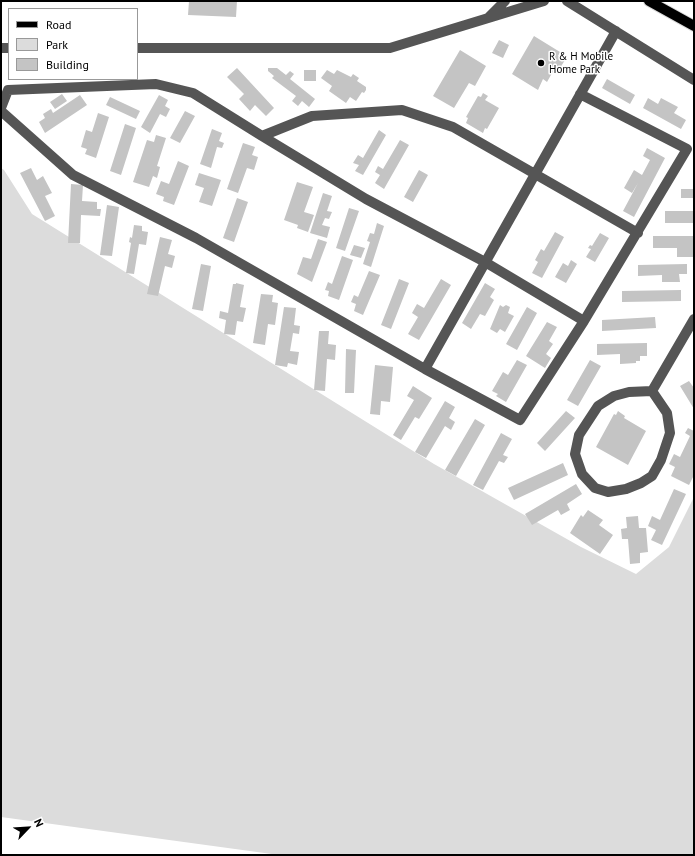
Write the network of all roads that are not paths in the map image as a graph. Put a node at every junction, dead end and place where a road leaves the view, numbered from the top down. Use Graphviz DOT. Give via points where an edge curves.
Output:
graph roads {
  1 [pos="505,1"];
  2 [pos="544,1"];
  3 [pos="567,1"];
  4 [pos="649,1"];
  5 [pos="488,18"];
  6 [pos="694,26"];
  7 [pos="616,31"];
  8 [pos="138,48"];
  9 [pos="694,80"];
  10 [pos="580,94"];
  11 [pos="1,110"];
  12 [pos="262,136"];
  13 [pos="536,173"];
  14 [pos="638,233"];
  15 [pos="485,262"];
  16 [pos="694,319"];
  17 [pos="584,321"];
  18 [pos="425,369"];
  19 [pos="652,391"];
  1 -- 5 [label="street"];
  2 -- 5 [label="street"];
  3 -- 7 [label="street"];
  4 -- 6 [label="main road"];
  5 -- 8 [label="street" via="390,48"];
  7 -- 9 [label="street"];
  7 -- 10 [label="street"];
  10 -- 13 [label="street"];
  10 -- 14 [label="street" via="687,149"];
  11 -- 12 [label="street" via="8,90 156,84 193,93"];
  11 -- 18 [label="street" via="73,175 196,238"];
  12 -- 13 [label="street" via="312,116 402,110 453,127"];
  12 -- 15 [label="street" via="366,199"];
  13 -- 14 [label="street"];
  13 -- 15 [label="street"];
  14 -- 17 [label="street"];
  15 -- 17 [label="street"];
  15 -- 18 [label="street"];
  16 -- 19 [label="street"];
  17 -- 18 [label="street" via="520,420"];
  19 -- 19 [label="street" via="629,392 614,396 598,406 579,435 575,454 582,474 595,488 608,492 626,489 652,476 661,460 670,433 666,413"];
}
